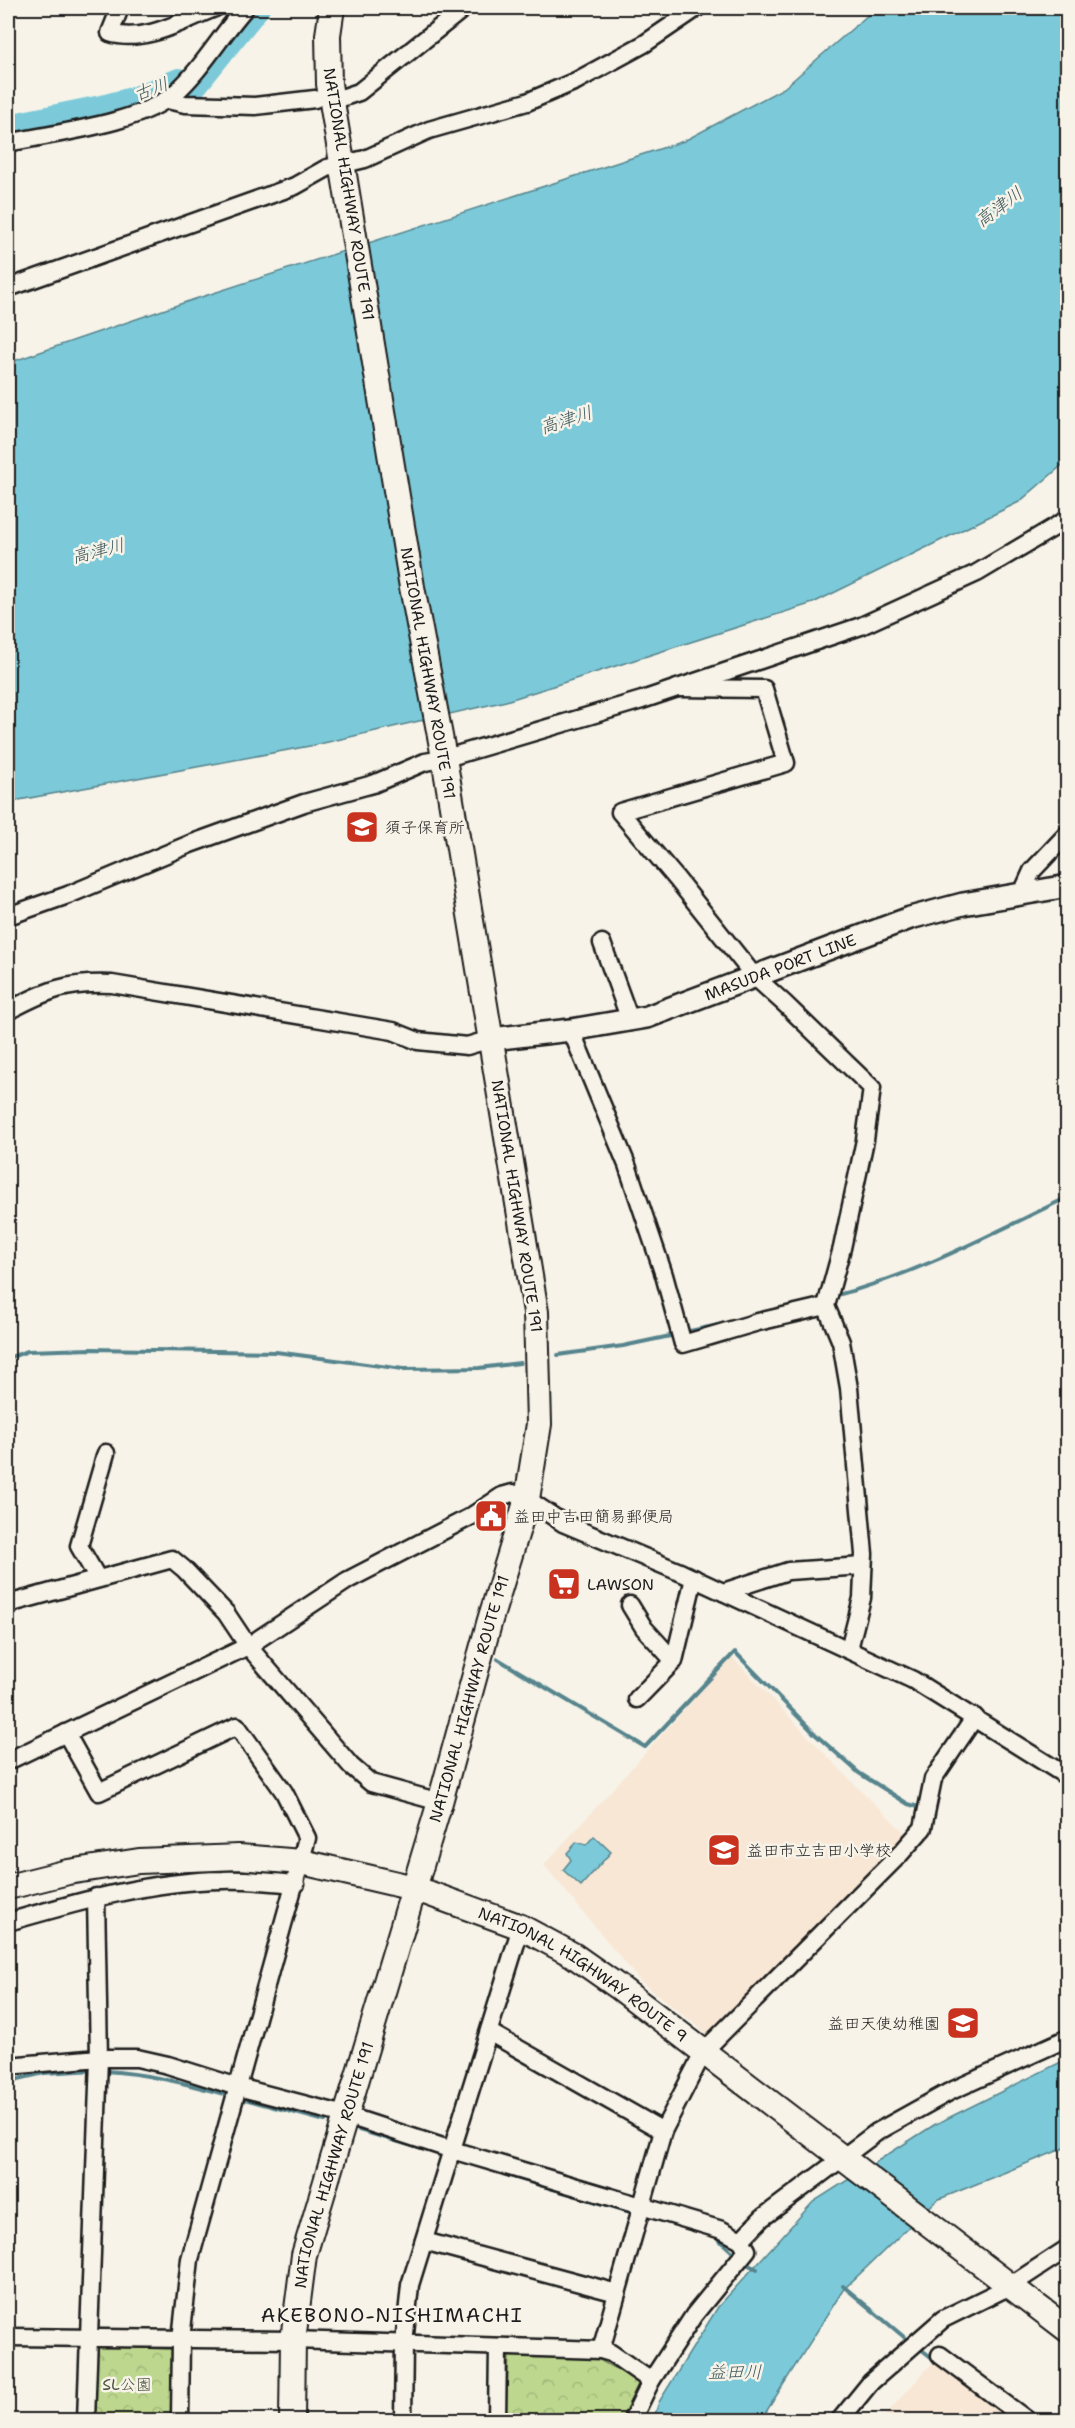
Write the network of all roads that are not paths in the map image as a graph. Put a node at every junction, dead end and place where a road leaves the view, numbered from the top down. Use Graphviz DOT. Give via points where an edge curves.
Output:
graph roads {
  1 [pos="120,8"];
  2 [pos="215,8"];
  3 [pos="332,8"];
  4 [pos="464,8"];
  5 [pos="697,8"];
  6 [pos="242,9"];
  7 [pos="344,97"];
  8 [pos="315,99"];
  9 [pos="166,100"];
  10 [pos="8,143"];
  11 [pos="343,169"];
  12 [pos="8,288"];
  13 [pos="1068,519"];
  14 [pos="678,688"];
  15 [pos="443,756"];
  16 [pos="1068,833"];
  17 [pos="1068,886"];
  18 [pos="1022,893"];
  19 [pos="8,916"];
  20 [pos="602,943"];
  21 [pos="754,976"];
  22 [pos="8,1011"];
  23 [pos="630,1020"];
  24 [pos="571,1030"];
  25 [pos="491,1039"];
  26 [pos="826,1306"];
  27 [pos="106,1453"];
  28 [pos="527,1498"];
  29 [pos="863,1566"];
  30 [pos="694,1578"];
  31 [pos="98,1579"];
  32 [pos="723,1592"];
  33 [pos="8,1604"];
  34 [pos="630,1605"];
  35 [pos="248,1646"];
  36 [pos="849,1649"];
  37 [pos="674,1661"];
  38 [pos="637,1699"];
  39 [pos="975,1717"];
  40 [pos="66,1733"];
  41 [pos="8,1761"];
  42 [pos="1068,1777"];
  43 [pos="440,1802"];
  44 [pos="299,1873"];
  45 [pos="8,1887"];
  46 [pos="414,1887"];
  47 [pos="96,1897"];
  48 [pos="8,1922"];
  49 [pos="521,1927"];
  50 [pos="489,2032"];
  51 [pos="1068,2038"];
  52 [pos="704,2051"];
  53 [pos="99,2058"];
  54 [pos="8,2066"];
  55 [pos="238,2087"];
  56 [pos="345,2115"];
  57 [pos="663,2131"];
  58 [pos="452,2150"];
  59 [pos="845,2159"];
  60 [pos="641,2207"];
  61 [pos="741,2240"];
  62 [pos="424,2241"];
  63 [pos="1068,2248"];
  64 [pos="1006,2283"];
  65 [pos="617,2293"];
  66 [pos="1068,2330"];
  67 [pos="8,2337"];
  68 [pos="89,2338"];
  69 [pos="181,2339"];
  70 [pos="293,2340"];
  71 [pos="404,2344"];
  72 [pos="498,2347"];
  73 [pos="601,2350"];
  74 [pos="940,2355"];
  75 [pos="651,2381"];
  76 [pos="86,2421"];
  77 [pos="180,2421"];
  78 [pos="292,2421"];
  79 [pos="403,2421"];
  80 [pos="497,2421"];
  81 [pos="632,2421"];
  82 [pos="840,2421"];
  83 [pos="1027,2421"];
  1 -- 2 [label="street" via="110,33 117,35 146,34"];
  3 -- 11 [label="highway, NATIONAL HIGHWAY ROUTE 191" via="329,84"];
  4 -- 7 [label="street" via="359,92"];
  5 -- 11 [label="street" via="644,44 576,81 528,102 429,130"];
  6 -- 9 [label="street" via="190,78"];
  8 -- 9 [label="street" via="255,106"];
  9 -- 10 [label="street" via="136,115"];
  11 -- 12 [label="street" via="327,168 295,186"];
  11 -- 15 [label="highway, NATIONAL HIGHWAY ROUTE 191"];
  13 -- 14 [label="street" via="977,573 861,626"];
  14 -- 15 [label="street"];
  14 -- 21 [label="street" via="764,689 786,763 620,812"];
  15 -- 19 [label="street" via="373,784 304,803 190,844"];
  15 -- 25 [label="highway, NATIONAL HIGHWAY ROUTE 191"];
  16 -- 18 [label="street" via="1032,871"];
  17 -- 18 [label="main road, MASUDA PORT LINE"];
  18 -- 21 [label="main road, MASUDA PORT LINE" via="910,918"];
  20 -- 23 [label="street"];
  21 -- 23 [label="main road, MASUDA PORT LINE"];
  21 -- 26 [label="street" via="872,1088 865,1140"];
  22 -- 25 [label="street" via="44,992 88,983 112,984 393,1031 418,1041 467,1046"];
  23 -- 24 [label="main road, MASUDA PORT LINE"];
  24 -- 25 [label="main road, MASUDA PORT LINE"];
  24 -- 26 [label="street" via="627,1165 683,1344"];
  25 -- 28 [label="highway, NATIONAL HIGHWAY ROUTE 191" via="536,1312 539,1424"];
  26 -- 29 [label="street" via="841,1342 849,1388"];
  27 -- 31 [label="street" via="79,1546"];
  28 -- 30 [label="street" via="563,1523"];
  28 -- 35 [label="street" via="513,1493 502,1496 470,1517 348,1580"];
  28 -- 43 [label="highway, NATIONAL HIGHWAY ROUTE 191"];
  29 -- 32 [label="street" via="788,1570"];
  29 -- 36 [label="street" via="862,1598"];
  30 -- 32 [label="street"];
  30 -- 37 [label="street"];
  31 -- 33 [label="street"];
  31 -- 35 [label="street" via="172,1559 226,1613"];
  32 -- 36 [label="street"];
  34 -- 37 [label="street" via="644,1628"];
  35 -- 40 [label="street"];
  35 -- 43 [label="street" via="370,1783"];
  36 -- 39 [label="street" via="913,1680"];
  37 -- 38 [label="street"];
  39 -- 42 [label="street"];
  39 -- 52 [label="street" via="933,1779 923,1828"];
  40 -- 41 [label="street"];
  40 -- 44 [label="street" via="99,1792 237,1726 284,1792 307,1838"];
  43 -- 46 [label="highway, NATIONAL HIGHWAY ROUTE 191"];
  44 -- 45 [label="highway, NATIONAL HIGHWAY ROUTE 9" via="239,1857 139,1861 68,1872"];
  44 -- 46 [label="highway, NATIONAL HIGHWAY ROUTE 9"];
  44 -- 47 [label="street" via="163,1885"];
  44 -- 55 [label="street"];
  46 -- 49 [label="highway, NATIONAL HIGHWAY ROUTE 9"];
  46 -- 56 [label="highway, NATIONAL HIGHWAY ROUTE 191"];
  47 -- 48 [label="street"];
  47 -- 53 [label="street"];
  49 -- 50 [label="street"];
  49 -- 52 [label="highway, NATIONAL HIGHWAY ROUTE 9" via="573,1955"];
  50 -- 57 [label="street"];
  50 -- 58 [label="street"];
  51 -- 59 [label="street" via="949,2092 877,2132"];
  52 -- 57 [label="street"];
  52 -- 59 [label="highway, NATIONAL HIGHWAY ROUTE 9"];
  53 -- 54 [label="street"];
  53 -- 55 [label="street" via="137,2058"];
  53 -- 68 [label="street"];
  55 -- 56 [label="street"];
  55 -- 69 [label="street" via="190,2259"];
  56 -- 58 [label="street"];
  56 -- 70 [label="highway, NATIONAL HIGHWAY ROUTE 191" via="304,2255"];
  57 -- 60 [label="street"];
  58 -- 60 [label="street"];
  58 -- 62 [label="street"];
  59 -- 61 [label="street" via="762,2218"];
  59 -- 64 [label="highway, NATIONAL HIGHWAY ROUTE 9"];
  60 -- 61 [label="street" via="722,2230"];
  60 -- 65 [label="street"];
  61 -- 75 [label="street" via="747,2250 694,2315"];
  62 -- 65 [label="street"];
  62 -- 71 [label="street" via="410,2285"];
  63 -- 64 [label="street"];
  64 -- 66 [label="highway, NATIONAL HIGHWAY ROUTE 9"];
  64 -- 82 [label="street" via="943,2319 871,2382"];
  65 -- 73 [label="street"];
  67 -- 68 [label="street"];
  68 -- 69 [label="street"];
  68 -- 76 [label="street"];
  69 -- 70 [label="street"];
  69 -- 77 [label="street"];
  70 -- 71 [label="street"];
  70 -- 78 [label="highway, NATIONAL HIGHWAY ROUTE 191"];
  71 -- 72 [label="street"];
  71 -- 79 [label="street"];
  72 -- 73 [label="street"];
  72 -- 80 [label="street"];
  73 -- 75 [label="street"];
  74 -- 83 [label="street"];
  75 -- 81 [label="street"];
}
